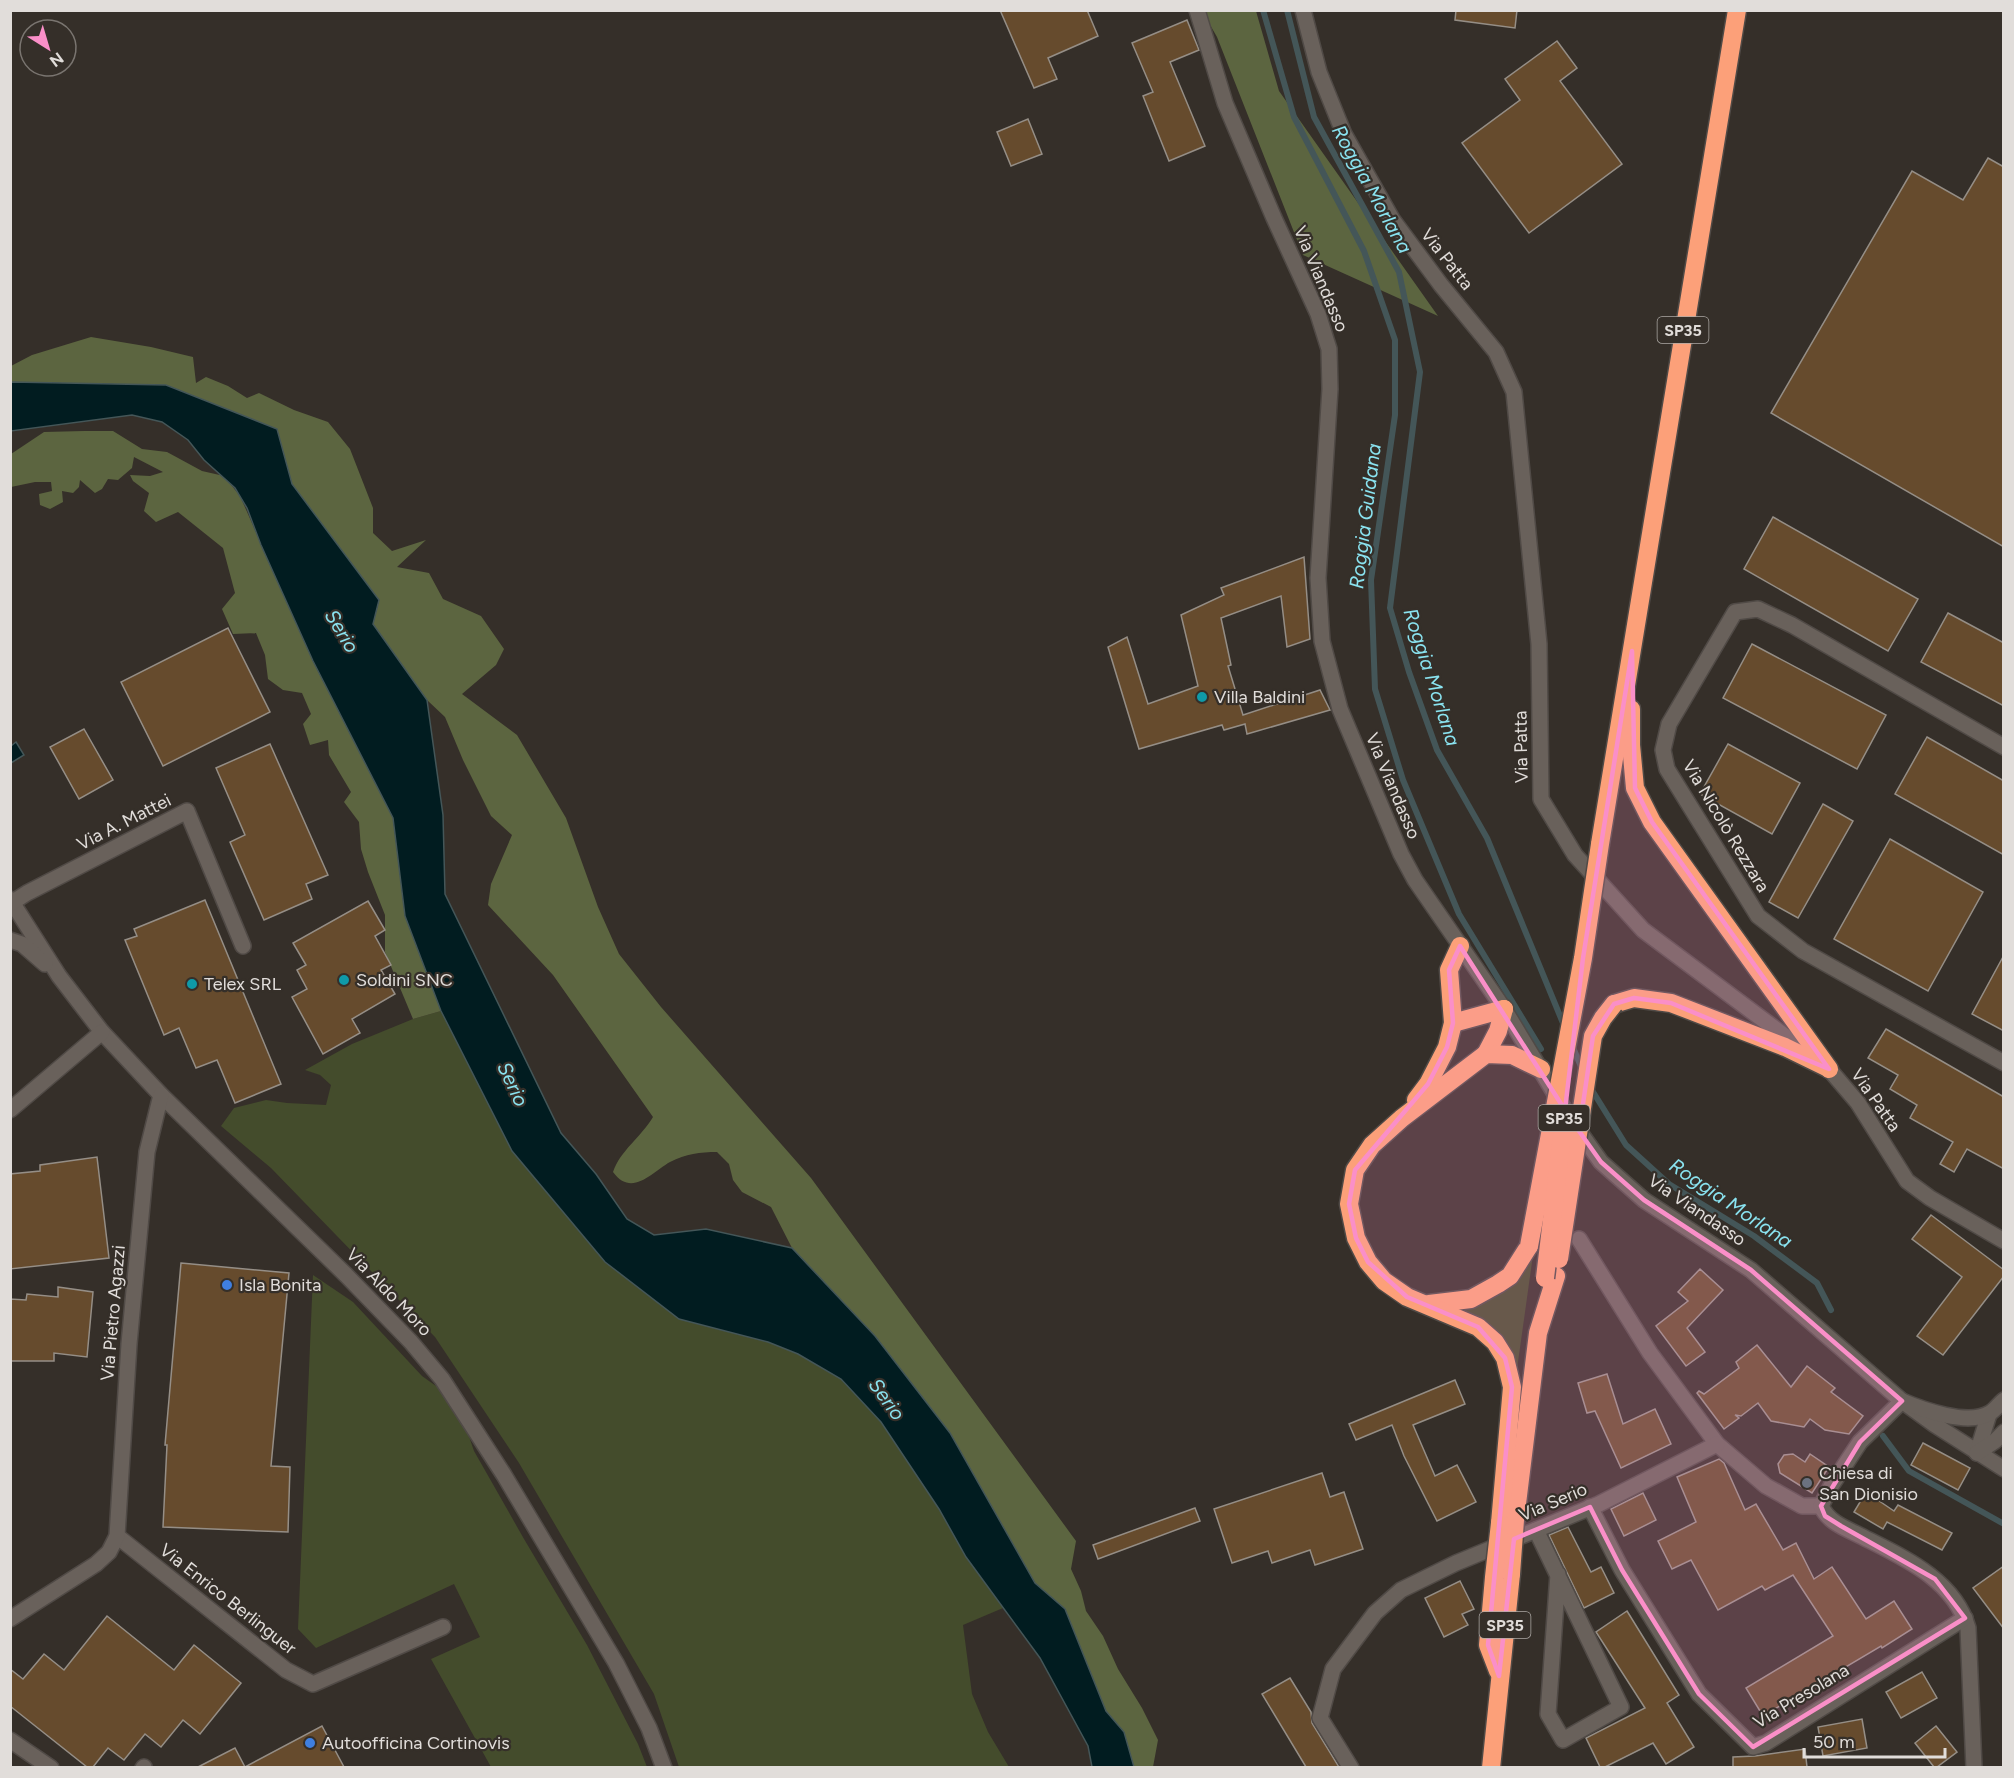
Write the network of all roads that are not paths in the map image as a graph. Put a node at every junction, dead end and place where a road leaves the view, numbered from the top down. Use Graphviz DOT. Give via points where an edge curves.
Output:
graph roads {
  1 [pos="1197,10"];
  2 [pos="1303,10"];
  3 [pos="1737,10"];
  4 [pos="1632,651"];
  5 [pos="2004,747"];
  6 [pos="11,902"];
  7 [pos="10,940"];
  8 [pos="243,946"];
  9 [pos="1460,946"];
  10 [pos="1583,958"];
  11 [pos="59,976"];
  12 [pos="1504,1009"];
  13 [pos="1453,1023"];
  14 [pos="102,1032"];
  15 [pos="1486,1054"];
  16 [pos="2004,1063"];
  17 [pos="1540,1069"];
  18 [pos="1830,1069"];
  19 [pos="161,1095"];
  20 [pos="10,1110"];
  21 [pos="1402,1118"];
  22 [pos="1579,1239"];
  23 [pos="2004,1241"];
  24 [pos="1551,1277"];
  25 [pos="1427,1305"];
  26 [pos="2004,1400"];
  27 [pos="1902,1401"];
  28 [pos="1989,1414"];
  29 [pos="2004,1432"];
  30 [pos="1717,1444"];
  31 [pos="1977,1453"];
  32 [pos="2004,1469"];
  33 [pos="1821,1506"];
  34 [pos="1590,1507"];
  35 [pos="1508,1521"];
  36 [pos="1536,1530"];
  37 [pos="117,1536"];
  38 [pos="1558,1574"];
  39 [pos="1965,1618"];
  40 [pos="10,1619"];
  41 [pos="443,1627"];
  42 [pos="10,1740"];
  43 [pos="51,1767"];
  44 [pos="664,1767"];
  45 [pos="1351,1767"];
  46 [pos="1491,1767"];
  47 [pos="1974,1767"];
  1 -- 9 [label="street, Via Viandasso" via="1225,103 1318,315 1329,350 1318,578 1322,641 1340,709 1401,854"];
  2 -- 18 [label="street, Via Patta" via="1319,72 1344,134 1392,219 1496,352 1514,392 1539,644 1541,799 1575,855 1643,930"];
  3 -- 4 [label="highway, SP35"];
  4 -- 10 [label="highway, SP35, bridge"];
  4 -- 18 [label="highway" via="1631,745 1635,788 1652,822"];
  5 -- 16 [label="street, Via Nicolò Rezzara" via="1758,609 1735,612 1669,724 1664,750 1667,769 1758,916 1803,951"];
  6 -- 8 [label="street, Via A. Mattei" via="187,811"];
  6 -- 11 [label="street, Via Aldo Moro"];
  7 -- 11 [label="street" via="22,944"];
  9 -- 12 [label="street, Via Viandasso"];
  9 -- 13 [label="highway" via="1449,970"];
  10 -- 24 [label="highway, SP35, bridge"];
  10 -- 25 [label="highway, bridge" via="1530,1246 1510,1276 1498,1284 1471,1299"];
  11 -- 14 [label="street, Via Aldo Moro"];
  12 -- 13 [label="highway"];
  12 -- 15 [label="highway"];
  12 -- 17 [label="street, Via Viandasso"];
  13 -- 21 [label="highway" via="1447,1047 1428,1084"];
  14 -- 19 [label="street, Via Aldo Moro"];
  14 -- 20 [label="street"];
  15 -- 17 [label="highway" via="1512,1055"];
  15 -- 21 [label="highway"];
  17 -- 27 [label="street, Via Viandasso" via="1601,1162 1621,1181 1751,1270"];
  18 -- 23 [label="street, Via Patta" via="1858,1103 1907,1181"];
  18 -- 24 [label="highway, bridge" via="1785,1047 1671,1003 1634,998 1614,1004 1593,1036"];
  19 -- 37 [label="street, Via Pietro Agazzi" via="147,1152"];
  19 -- 44 [label="street, Via Aldo Moro" via="346,1275 442,1379 616,1663"];
  21 -- 25 [label="highway" via="1372,1145 1355,1170 1349,1204 1356,1238 1368,1262 1384,1281"];
  22 -- 30 [label="street" via="1650,1353"];
  24 -- 35 [label="highway, SP35" via="1538,1333"];
  25 -- 35 [label="highway" via="1478,1327 1505,1358 1512,1387"];
  26 -- 28 [label="street"];
  27 -- 28 [label="street" via="1943,1415"];
  27 -- 31 [label="street, Via Viandasso"];
  27 -- 33 [label="street" via="1860,1442"];
  28 -- 31 [label="street"];
  29 -- 31 [label="street"];
  30 -- 33 [label="street" via="1766,1486 1802,1506"];
  30 -- 34 [label="street, Via Serio"];
  31 -- 32 [label="street, Via Viandasso"];
  33 -- 39 [label="street" via="1826,1516 1841,1526 1935,1578"];
  34 -- 36 [label="street, Via Serio"];
  34 -- 39 [label="street, Via Presolana" via="1622,1570 1699,1694 1753,1748"];
  35 -- 46 [label="highway, SP35, bridge"];
  36 -- 38 [label="street"];
  36 -- 45 [label="street, Via Serio" via="1401,1590 1374,1613 1351,1642 1333,1669 1320,1718"];
  37 -- 40 [label="street" via="109,1552 96,1564"];
  37 -- 41 [label="street, Via Enrico Berlinguer" via="286,1670 313,1684"];
  38 -- 38 [label="street" via="1621,1707 1563,1740 1548,1714"];
  39 -- 47 [label="street"];
  42 -- 43 [label="street"];
}
